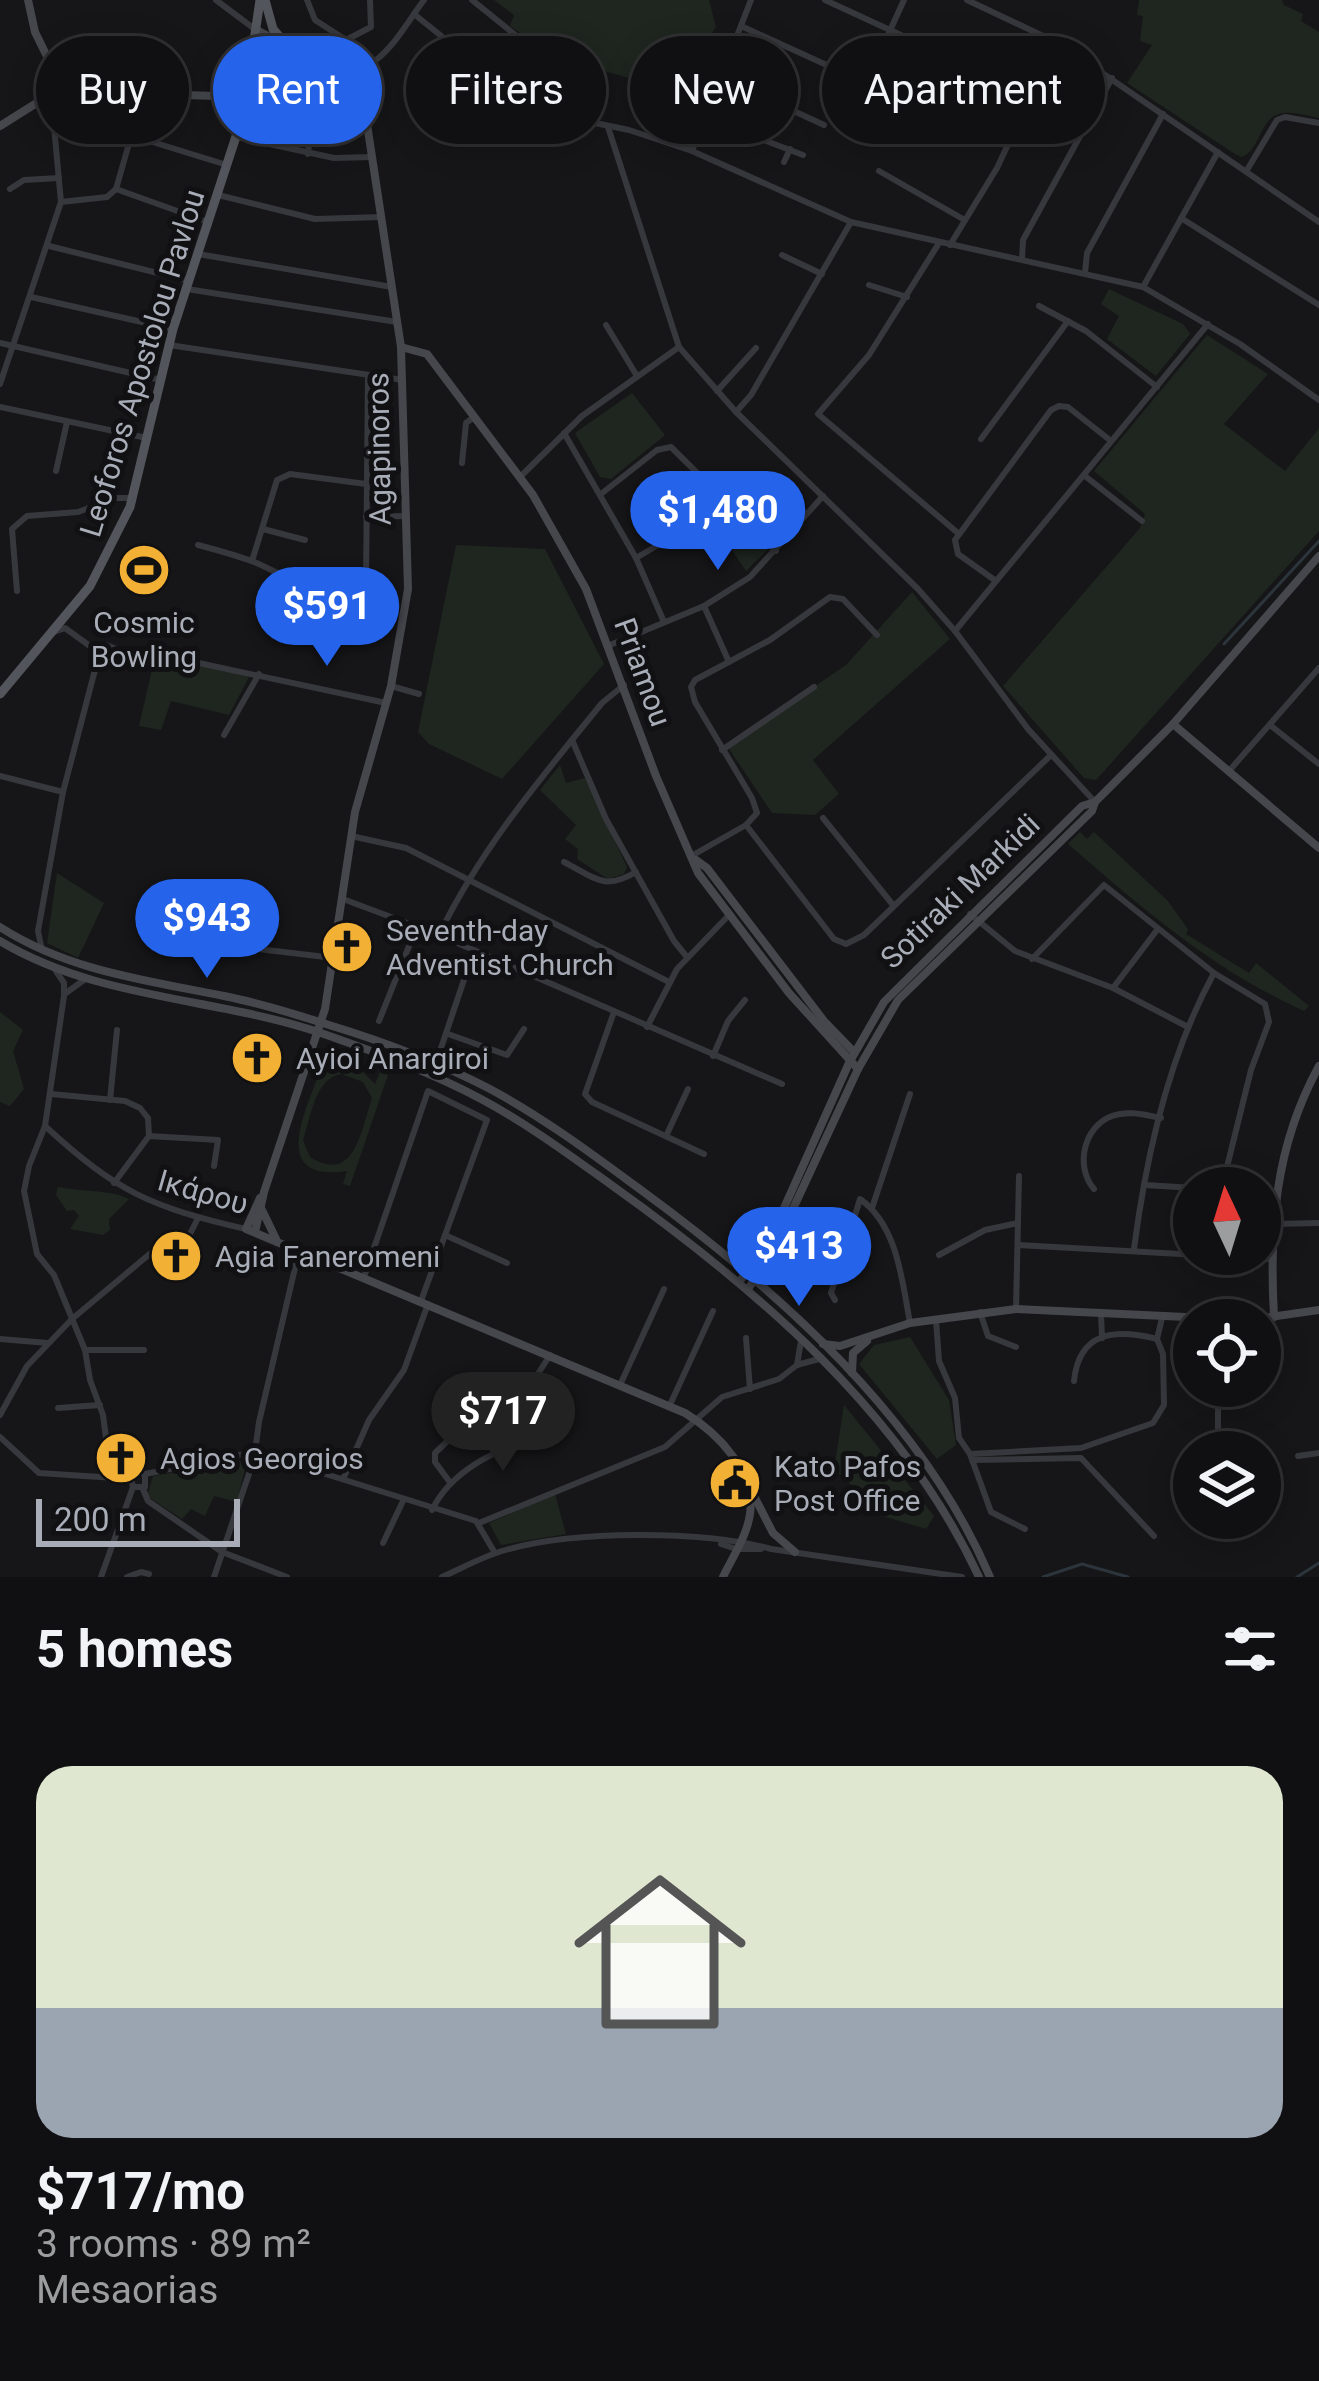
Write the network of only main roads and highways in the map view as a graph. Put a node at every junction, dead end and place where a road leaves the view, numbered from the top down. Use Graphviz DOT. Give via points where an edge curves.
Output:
graph roads {
  1 [pos="28,0"];
  2 [pos="263,0"];
  3 [pos="256,31"];
  4 [pos="37,36"];
  5 [pos="255,36"];
  6 [pos="265,36"];
  7 [pos="279,36"];
  8 [pos="36,104"];
  9 [pos="0,127"];
  10 [pos="235,144"];
  11 [pos="370,144"];
  12 [pos="401,346"];
  13 [pos="1319,556"];
  14 [pos="0,698"];
  15 [pos="1173,724"];
  16 [pos="1319,848"];
  17 [pos="694,857"];
  18 [pos="974,918"];
  19 [pos="0,927"];
  20 [pos="0,941"];
  21 [pos="319,1027"];
  22 [pos="835,1033"];
  23 [pos="865,1034"];
  24 [pos="859,1056"];
  25 [pos="854,1066"];
  26 [pos="1319,1066"];
  27 [pos="264,1192"];
  28 [pos="261,1209"];
  29 [pos="251,1230"];
  30 [pos="278,1241"];
  31 [pos="748,1273"];
  32 [pos="757,1280"];
  33 [pos="740,1282"];
  34 [pos="748,1289"];
  35 [pos="1273,1299"];
  36 [pos="1319,1310"];
  37 [pos="1281,1316"];
  38 [pos="1173,1318"];
  39 [pos="872,1337"];
  40 [pos="820,1344"];
  41 [pos="853,1377"];
  42 [pos="744,1478"];
  43 [pos="794,1552"];
  44 [pos="723,1577"];
  45 [pos="979,1577"];
  46 [pos="991,1577"];
  1 -- 4 [label="main road"];
  2 -- 3 [label="main road, Leoforos Apostolou Pavlou"];
  2 -- 7 [label="main road"];
  3 -- 5 [label="main road, Leoforos Apostolou Pavlou"];
  3 -- 6 [label="main road, Agapinoros"];
  8 -- 9 [label="main road"];
  10 -- 14 [label="main road, Leoforos Apostolou Pavlou" via="173,329 133,498 103,566"];
  11 -- 12 [label="main road, Agapinoros"];
  12 -- 17 [label="main road, Priamou" via="427,354 475,416 586,590"];
  12 -- 21 [label="main road, Agapinoros" via="408,589 351,836"];
  13 -- 15 [label="main road, Sotiraki Markidi"];
  15 -- 16 [label="main road"];
  15 -- 18 [label="main road, Sotiraki Markidi"];
  17 -- 22 [label="main road, Priamou"];
  17 -- 25 [label="main road, Priamou" via="729,915"];
  18 -- 23 [label="main road, Sotiraki Markidi" via="893,989"];
  18 -- 24 [label="main road, Sotiraki Markidi"];
  19 -- 21 [label="main road" via="99,972 230,997"];
  20 -- 21 [label="main road" via="85,980"];
  21 -- 27 [label="main road, Agapinoros"];
  21 -- 31 [label="main road" via="436,1063 565,1134"];
  21 -- 33 [label="main road" via="481,1099"];
  22 -- 23 [label="main road" via="853,1040"];
  22 -- 24 [label="main road, Priamou"];
  23 -- 24 [label="main road, Sotiraki Markidi"];
  24 -- 25 [label="main road, Sotiraki Markidi"];
  25 -- 31 [label="main road, Sotiraki Markidi"];
  25 -- 32 [label="main road, Sotiraki Markidi"];
  26 -- 35 [label="main road" via="1291,1128 1272,1224"];
  27 -- 28 [label="main road, Agapinoros"];
  27 -- 29 [label="main road, Agapinoros"];
  28 -- 29 [label="main road, Agapinoros"];
  28 -- 30 [label="main road"];
  29 -- 30 [label="main road, Ικάρου"];
  30 -- 42 [label="main road, Ικάρου" via="698,1420"];
  31 -- 32 [label="main road"];
  31 -- 33 [label="main road, Sotiraki Markidi"];
  32 -- 34 [label="main road, Sotiraki Markidi"];
  32 -- 40 [label="main road"];
  33 -- 34 [label="main road"];
  34 -- 45 [label="main road" via="894,1438"];
  36 -- 37 [label="main road"];
  38 -- 39 [label="main road" via="980,1312"];
  39 -- 40 [label="main road"];
  39 -- 41 [label="main road" via="853,1353"];
  40 -- 41 [label="main road"];
  41 -- 46 [label="main road" via="939,1478"];
  42 -- 43 [label="main road, Ικάρου" via="773,1533"];
  42 -- 44 [label="main road" via="750,1511"];
}
